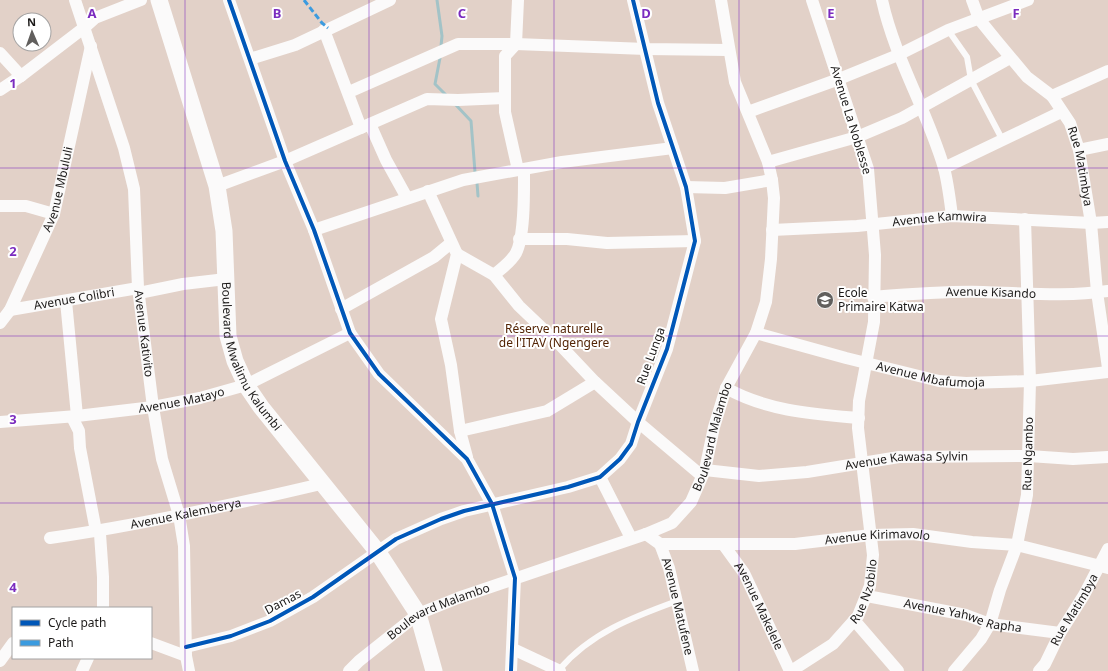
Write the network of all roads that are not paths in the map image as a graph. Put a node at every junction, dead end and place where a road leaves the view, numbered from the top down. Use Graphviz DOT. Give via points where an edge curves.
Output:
graph roads {
  1 [pos="75,0"];
  2 [pos="140,0"];
  3 [pos="159,0"];
  4 [pos="229,0"];
  5 [pos="518,0"];
  6 [pos="633,0"];
  7 [pos="721,0"];
  8 [pos="812,0"];
  9 [pos="882,0"];
  10 [pos="972,0"];
  11 [pos="1028,0"];
  12 [pos="387,1"];
  13 [pos="979,19"];
  14 [pos="85,27"];
  15 [pos="324,30"];
  16 [pos="948,30"];
  17 [pos="516,44"];
  18 [pos="91,46"];
  19 [pos="646,49"];
  20 [pos="728,50"];
  21 [pos="0,53"];
  22 [pos="898,55"];
  23 [pos="1010,58"];
  24 [pos="250,59"];
  25 [pos="1108,71"];
  26 [pos="21,76"];
  27 [pos="839,79"];
  28 [pos="971,80"];
  29 [pos="0,90"];
  30 [pos="349,92"];
  31 [pos="1052,96"];
  32 [pos="505,98"];
  33 [pos="921,108"];
  34 [pos="748,112"];
  35 [pos="1061,112"];
  36 [pos="366,126"];
  37 [pos="857,137"];
  38 [pos="1002,139"];
  39 [pos="1108,144"];
  40 [pos="673,148"];
  41 [pos="1079,150"];
  42 [pos="285,161"];
  43 [pos="768,162"];
  44 [pos="944,168"];
  45 [pos="521,170"];
  46 [pos="772,180"];
  47 [pos="217,186"];
  48 [pos="686,187"];
  49 [pos="428,191"];
  50 [pos="407,198"];
  51 [pos="0,206"];
  52 [pos="54,214"];
  53 [pos="952,216"];
  54 [pos="1025,219"];
  55 [pos="1108,222"];
  56 [pos="1090,223"];
  57 [pos="872,224"];
  58 [pos="314,230"];
  59 [pos="772,230"];
  60 [pos="519,239"];
  61 [pos="695,241"];
  62 [pos="451,243"];
  63 [pos="457,254"];
  64 [pos="494,275"];
  65 [pos="226,279"];
  66 [pos="138,290"];
  67 [pos="1103,291"];
  68 [pos="1026,294"];
  69 [pos="873,297"];
  70 [pos="66,301"];
  71 [pos="341,309"];
  72 [pos="10,310"];
  73 [pos="0,323"];
  74 [pos="350,333"];
  75 [pos="756,333"];
  76 [pos="868,362"];
  77 [pos="1108,368"];
  78 [pos="1108,372"];
  79 [pos="1030,381"];
  80 [pos="595,382"];
  81 [pos="246,385"];
  82 [pos="726,388"];
  83 [pos="153,407"];
  84 [pos="74,417"];
  85 [pos="859,418"];
  86 [pos="0,422"];
  87 [pos="638,422"];
  88 [pos="460,431"];
  89 [pos="1029,456"];
  90 [pos="1108,457"];
  91 [pos="467,458"];
  92 [pos="862,464"];
  93 [pos="704,473"];
  94 [pos="600,477"];
  95 [pos="321,484"];
  96 [pos="492,504"];
  97 [pos="179,515"];
  98 [pos="96,532"];
  99 [pos="646,534"];
  100 [pos="871,535"];
  101 [pos="50,538"];
  102 [pos="631,538"];
  103 [pos="660,544"];
  104 [pos="723,544"];
  105 [pos="1017,546"];
  106 [pos="1108,549"];
  107 [pos="377,551"];
  108 [pos="1103,566"];
  109 [pos="516,578"];
  110 [pos="867,596"];
  111 [pos="677,601"];
  112 [pos="103,607"];
  113 [pos="418,614"];
  114 [pos="854,620"];
  115 [pos="990,624"];
  116 [pos="1060,633"];
  117 [pos="152,643"];
  118 [pos="12,644"];
  119 [pos="513,649"];
  120 [pos="186,652"];
  121 [pos="88,659"];
  122 [pos="0,661"];
  123 [pos="560,670"];
  124 [pos="82,671"];
  125 [pos="190,671"];
  126 [pos="349,671"];
  127 [pos="434,671"];
  128 [pos="511,671"];
  129 [pos="693,671"];
  130 [pos="791,671"];
  131 [pos="898,671"];
  132 [pos="954,671"];
  133 [pos="1039,671"];
  1 -- 14 [label="street, Avenue Kativito"];
  2 -- 14 [label="street" via="95,18"];
  3 -- 47 [label="street, Boulevard Mwalimu Kalumbi"];
  4 -- 24 [label="street"];
  5 -- 17 [label="street"];
  6 -- 19 [label="street, Rue Lunga"];
  7 -- 20 [label="street, Boulevard Malambo"];
  8 -- 27 [label="street, Avenue La Noblesse"];
  9 -- 22 [label="street"];
  10 -- 13 [label="street, Rue Matimbya"];
  11 -- 13 [label="street"];
  12 -- 15 [label="street"];
  13 -- 16 [label="street"];
  13 -- 23 [label="street, Rue Matimbya"];
  14 -- 18 [label="street, Avenue Kativito"];
  14 -- 26 [label="street"];
  15 -- 24 [label="street" via="295,45"];
  15 -- 30 [label="street"];
  16 -- 22 [label="street"];
  16 -- 28 [label="lane" via="967,57"];
  17 -- 19 [label="street"];
  17 -- 30 [label="street" via="458,44"];
  17 -- 32 [label="street" via="504,56"];
  18 -- 52 [label="street, Avenue Mbululi"];
  18 -- 66 [label="street, Avenue Kativito" via="124,148 134,188"];
  19 -- 20 [label="street"];
  19 -- 40 [label="street, Rue Lunga" via="651,80"];
  20 -- 34 [label="street, Boulevard Malambo" via="735,82"];
  21 -- 26 [label="street"];
  22 -- 27 [label="street"];
  22 -- 33 [label="street"];
  23 -- 28 [label="street"];
  23 -- 31 [label="street, Rue Matimbya"];
  24 -- 42 [label="street"];
  25 -- 31 [label="street"];
  26 -- 29 [label="street"];
  27 -- 34 [label="street"];
  27 -- 37 [label="street, Avenue La Noblesse"];
  28 -- 33 [label="street"];
  28 -- 38 [label="lane"];
  30 -- 36 [label="street"];
  31 -- 35 [label="street, Rue Matimbya"];
  32 -- 36 [label="street" via="427,99"];
  32 -- 45 [label="street" via="505,112"];
  33 -- 37 [label="street"];
  33 -- 44 [label="street"];
  34 -- 43 [label="street, Boulevard Malambo"];
  35 -- 38 [label="street"];
  35 -- 41 [label="street, Rue Matimbya" via="1070,123"];
  36 -- 42 [label="street"];
  36 -- 50 [label="street"];
  37 -- 43 [label="street"];
  37 -- 57 [label="street, Avenue La Noblesse" via="868,169"];
  38 -- 44 [label="street"];
  39 -- 41 [label="street"];
  40 -- 45 [label="street" via="562,162"];
  40 -- 48 [label="street, Rue Lunga"];
  41 -- 56 [label="street, Rue Matimbya"];
  42 -- 47 [label="street"];
  42 -- 58 [label="street"];
  43 -- 46 [label="street, Boulevard Malambo"];
  44 -- 53 [label="street"];
  45 -- 49 [label="street" via="463,180"];
  45 -- 60 [label="street" via="523,220"];
  46 -- 48 [label="street" via="725,188"];
  46 -- 59 [label="street, Boulevard Malambo"];
  47 -- 65 [label="street, Boulevard Mwalimu Kalumbi" via="224,232"];
  48 -- 61 [label="street, Rue Lunga"];
  49 -- 50 [label="street"];
  49 -- 62 [label="street"];
  50 -- 58 [label="street"];
  51 -- 52 [label="street" via="26,206"];
  52 -- 72 [label="street, Avenue Mbululi"];
  53 -- 54 [label="street, Avenue Kamwira"];
  53 -- 57 [label="street, Avenue Kamwira"];
  54 -- 56 [label="street, Avenue Kamwira"];
  54 -- 68 [label="street, Rue Ngambo"];
  55 -- 56 [label="street, Avenue Kamwira"];
  56 -- 67 [label="street, Rue Matimbya"];
  57 -- 59 [label="street, Avenue Kamwira"];
  57 -- 69 [label="street, Avenue La Noblesse" via="875,255"];
  58 -- 71 [label="street"];
  59 -- 75 [label="street, Boulevard Malambo" via="772,259 766,302"];
  60 -- 61 [label="street" via="567,239 607,243"];
  60 -- 64 [label="street" via="517,252"];
  61 -- 87 [label="street, Rue Lunga" via="666,350"];
  62 -- 63 [label="street"];
  62 -- 71 [label="street" via="434,257"];
  63 -- 64 [label="street"];
  63 -- 88 [label="street" via="441,319"];
  64 -- 80 [label="street" via="519,306"];
  65 -- 66 [label="street, Avenue Colibri"];
  65 -- 81 [label="street, Boulevard Mwalimu Kalumbi" via="228,336 235,361"];
  66 -- 70 [label="street, Avenue Colibri"];
  66 -- 83 [label="street, Avenue Kativito"];
  67 -- 68 [label="street, Avenue Kisando"];
  67 -- 77 [label="street, Rue Matimbya"];
  68 -- 69 [label="street, Avenue Kisando" via="967,292"];
  68 -- 79 [label="street, Rue Ngambo"];
  69 -- 76 [label="street, Avenue La Noblesse" via="874,322"];
  70 -- 72 [label="street, Avenue Colibri"];
  70 -- 84 [label="street"];
  71 -- 74 [label="street"];
  72 -- 73 [label="street, Avenue Mbululi"];
  74 -- 81 [label="street, Avenue Matayo"];
  74 -- 91 [label="street" via="379,374"];
  75 -- 76 [label="street, Avenue Mbafumoja"];
  75 -- 82 [label="street, Boulevard Malambo"];
  76 -- 79 [label="street, Avenue Mbafumoja" via="939,381"];
  76 -- 85 [label="street, Rue Nzobilo"];
  78 -- 79 [label="street, Avenue Mbafumoja"];
  79 -- 89 [label="street, Rue Ngambo"];
  80 -- 87 [label="street"];
  80 -- 88 [label="street" via="547,411"];
  81 -- 83 [label="street, Avenue Matayo" via="200,398"];
  81 -- 95 [label="street, Boulevard Mwalimu Kalumbi"];
  82 -- 85 [label="street" via="747,400 778,408"];
  82 -- 93 [label="street, Boulevard Malambo"];
  83 -- 84 [label="street, Avenue Matayo"];
  83 -- 97 [label="street, Avenue Kativito" via="162,459"];
  84 -- 86 [label="street, Avenue Matayo"];
  84 -- 98 [label="street" via="80,431 83,469"];
  85 -- 92 [label="street, Rue Nzobilo"];
  87 -- 93 [label="street"];
  87 -- 94 [label="street, Rue Lunga" via="632,444"];
  88 -- 91 [label="street"];
  89 -- 90 [label="street, Avenue Kawasa Sylvin" via="1073,460"];
  89 -- 92 [label="street, Avenue Kawasa Sylvin" via="899,457"];
  89 -- 105 [label="street, Rue Ngambo" via="1027,495"];
  91 -- 96 [label="street"];
  92 -- 93 [label="street, Avenue Kawasa Sylvin" via="759,476"];
  92 -- 100 [label="street, Rue Nzobilo"];
  93 -- 99 [label="street, Boulevard Malambo" via="691,502 682,514 672,523"];
  94 -- 96 [label="street, Rue Lunga"];
  94 -- 102 [label="street"];
  95 -- 97 [label="street, Avenue Kalemberya"];
  95 -- 107 [label="street, Boulevard Mwalimu Kalumbi"];
  96 -- 107 [label="street, Rue Lunga" via="440,519 396,539"];
  96 -- 109 [label="street"];
  97 -- 98 [label="street, Avenue Kalemberya"];
  97 -- 120 [label="street, Avenue Kativito" via="184,546"];
  98 -- 101 [label="street, Avenue Kalemberya"];
  98 -- 112 [label="street" via="100,534"];
  99 -- 102 [label="street, Boulevard Malambo"];
  99 -- 103 [label="street"];
  100 -- 104 [label="street, Avenue Kirimavolo" via="794,544"];
  100 -- 105 [label="street, Avenue Kirimavolo" via="913,534"];
  100 -- 110 [label="street, Rue Nzobilo" via="873,555"];
  102 -- 109 [label="street, Boulevard Malambo"];
  103 -- 104 [label="street, Avenue Kirimavolo"];
  103 -- 111 [label="street, Avenue Matufene"];
  104 -- 130 [label="street, Avenue Makelele" via="744,573"];
  105 -- 108 [label="street, Avenue Kirimavolo"];
  105 -- 115 [label="street, Rue Ngambo"];
  106 -- 108 [label="street, Rue Matimbya"];
  107 -- 113 [label="street, Boulevard Mwalimu Kalumbi"];
  107 -- 120 [label="street, Damas" via="313,597 270,621"];
  108 -- 116 [label="street, Rue Matimbya"];
  109 -- 113 [label="street, Boulevard Malambo"];
  109 -- 119 [label="street"];
  110 -- 114 [label="street, Rue Nzobilo"];
  110 -- 115 [label="street, Avenue Yahwe Rapha" via="966,614"];
  111 -- 123 [label="lane" via="629,618 610,628 566,661"];
  111 -- 129 [label="street, Avenue Matufene"];
  113 -- 126 [label="street, Boulevard Malambo"];
  113 -- 127 [label="street, Boulevard Mwalimu Kalumbi"];
  114 -- 130 [label="street, Rue Nzobilo" via="833,644"];
  114 -- 131 [label="street"];
  115 -- 116 [label="street, Avenue Yahwe Rapha"];
  115 -- 132 [label="street, Rue Ngambo"];
  116 -- 133 [label="street, Rue Matimbya"];
  117 -- 120 [label="street"];
  118 -- 122 [label="street"];
  119 -- 123 [label="street"];
  119 -- 128 [label="street"];
  120 -- 125 [label="street, Avenue Kativito"];
  121 -- 124 [label="street"];
}
